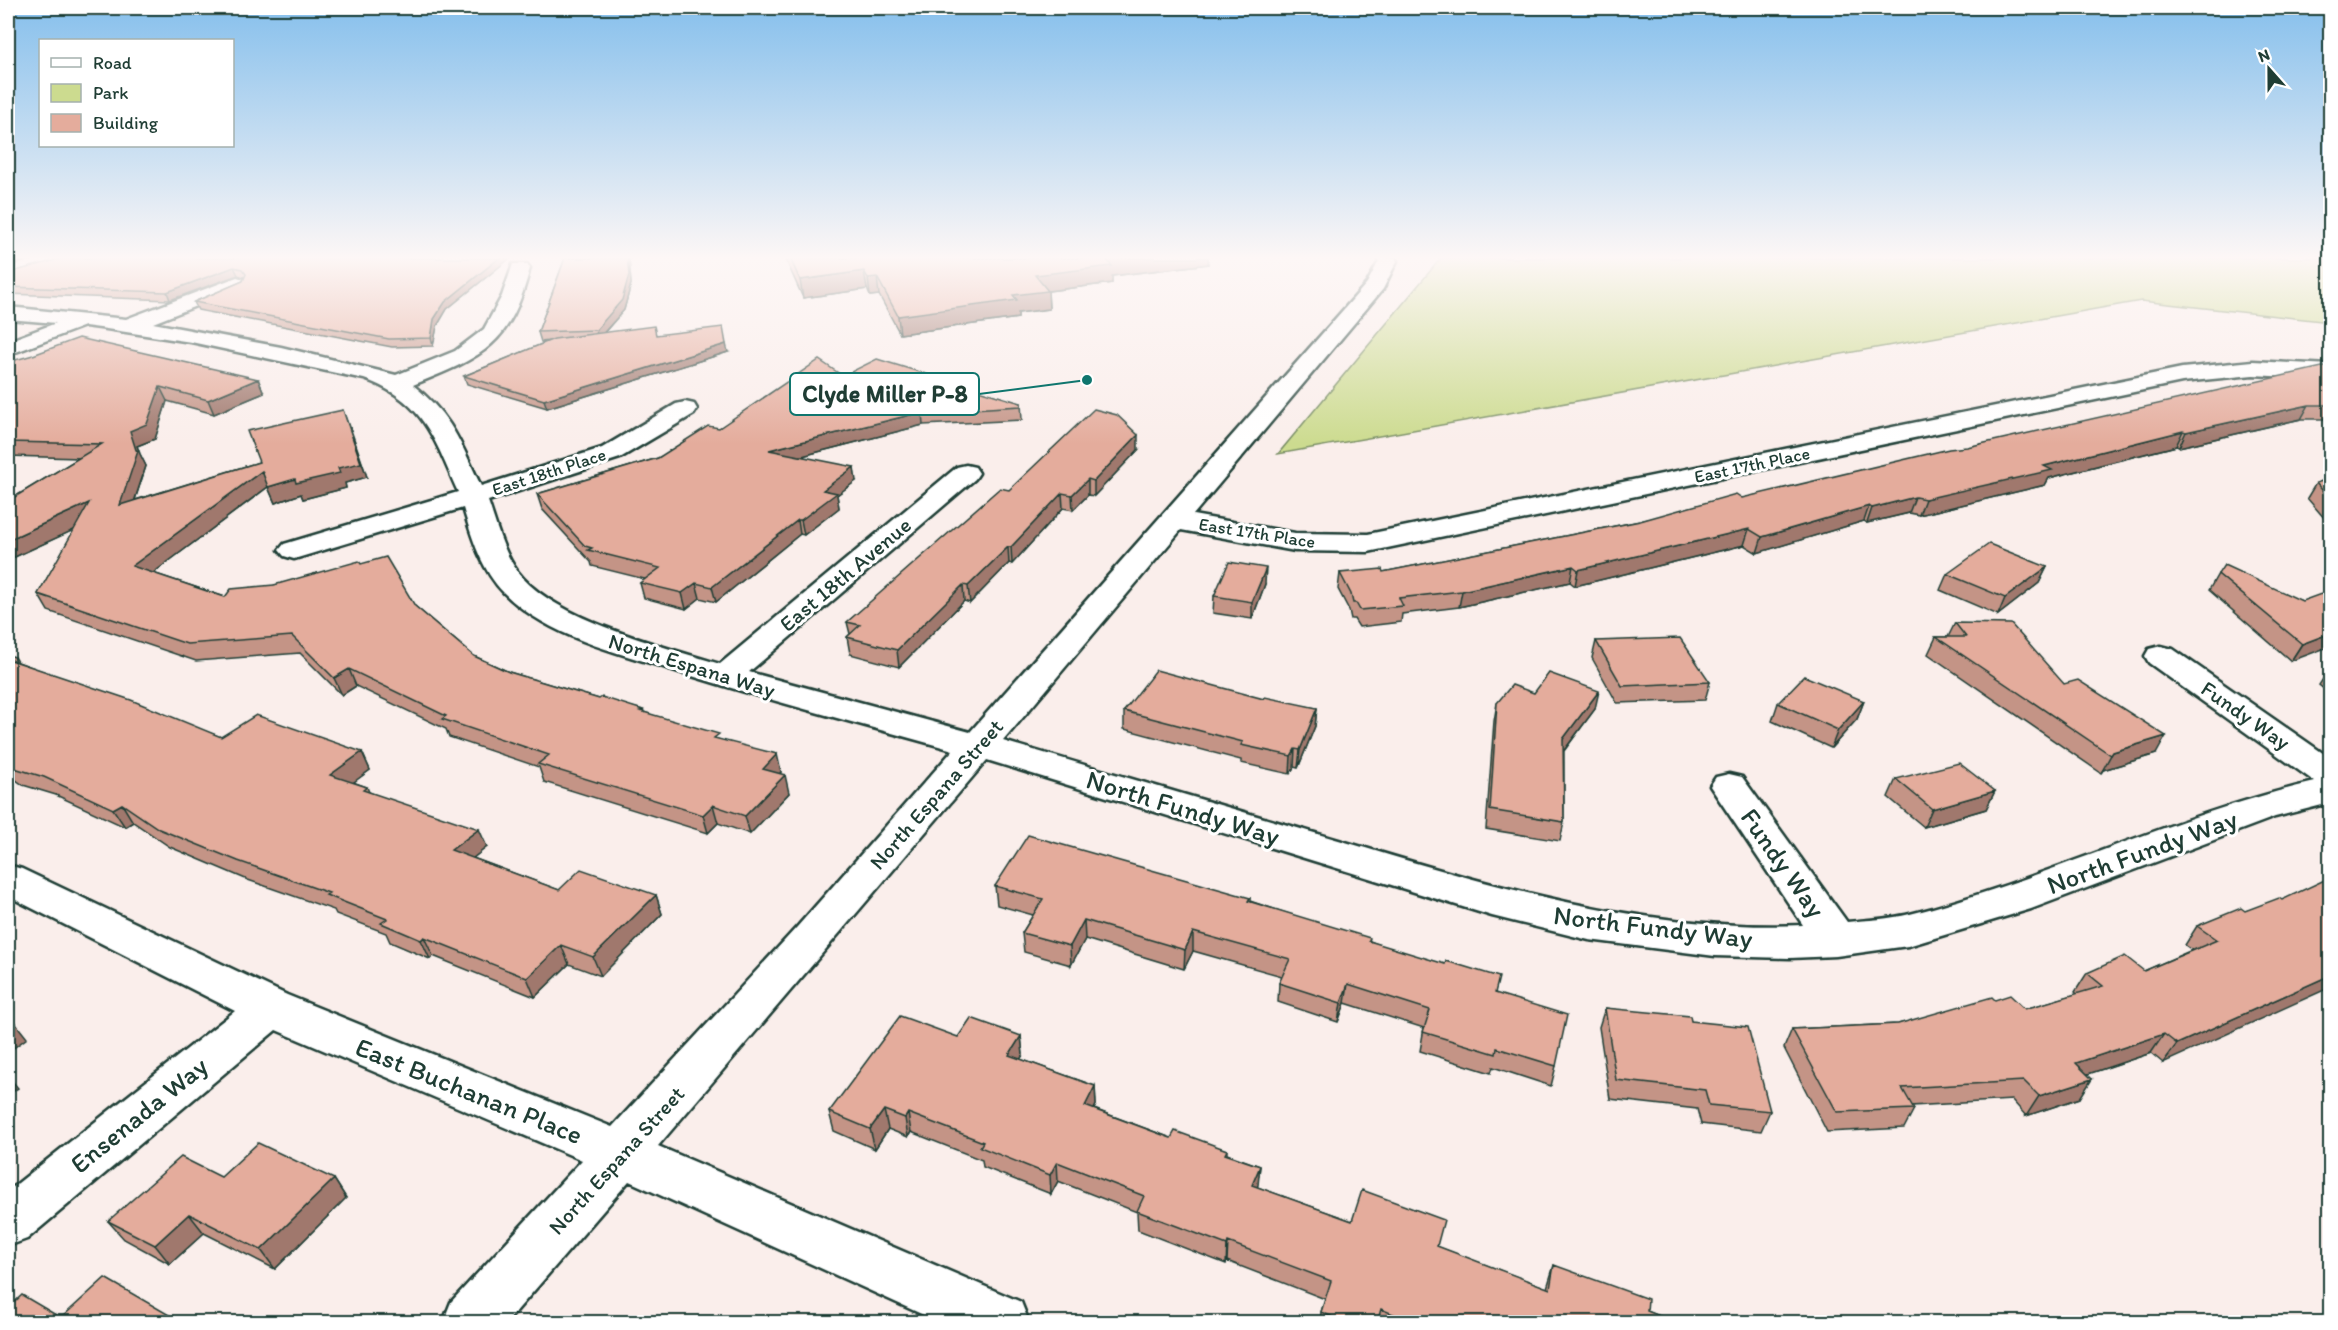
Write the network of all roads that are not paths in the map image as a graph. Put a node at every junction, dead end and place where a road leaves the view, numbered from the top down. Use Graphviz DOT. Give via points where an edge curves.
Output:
graph roads {
  1 [pos="81,320"];
  2 [pos="101,320"];
  3 [pos="141,320"];
  4 [pos="503,320"];
  5 [pos="1346,320"];
  6 [pos="131,324"];
  7 [pos="8,349"];
  8 [pos="2331,372"];
  9 [pos="397,383"];
  10 [pos="685,409"];
  11 [pos="966,473"];
  12 [pos="473,496"];
  13 [pos="1174,520"];
  14 [pos="294,550"];
  15 [pos="2161,656"];
  16 [pos="725,676"];
  17 [pos="977,745"];
  18 [pos="2331,775"];
  19 [pos="1729,786"];
  20 [pos="2331,791"];
  21 [pos="8,879"];
  22 [pos="1836,940"];
  23 [pos="271,1008"];
  24 [pos="622,1154"];
  25 [pos="8,1221"];
  26 [pos="471,1323"];
  27 [pos="1001,1323"];
  1 -- 7 [label="street"];
  2 -- 6 [label="street, North Espana Way"];
  3 -- 6 [label="street"];
  4 -- 9 [label="street" via="486,341 458,358"];
  5 -- 13 [label="street, North Espana Street"];
  6 -- 9 [label="street, North Espana Way" via="272,351"];
  8 -- 13 [label="street, East 17th Place" via="2253,368 2182,375 1368,543 1296,543"];
  9 -- 12 [label="street, North Espana Way" via="439,423"];
  10 -- 12 [label="street, East 18th Place" via="611,453"];
  11 -- 16 [label="street, East 18th Avenue"];
  12 -- 14 [label="street"];
  12 -- 16 [label="street, North Espana Way" via="504,574 550,613 624,646"];
  13 -- 17 [label="street, North Espana Street"];
  15 -- 18 [label="street, Fundy Way"];
  16 -- 17 [label="street, North Espana Way"];
  17 -- 22 [label="street, North Fundy Way" via="1492,901 1578,921 1715,940"];
  17 -- 24 [label="street, North Espana Street"];
  19 -- 22 [label="street, Fundy Way"];
  20 -- 22 [label="street, North Fundy Way" via="2266,806 2016,898 1908,930"];
  21 -- 23 [label="street, East Buchanan Place"];
  23 -- 24 [label="street, East Buchanan Place"];
  23 -- 25 [label="street, Ensenada Way"];
  24 -- 26 [label="street, North Espana Street"];
  24 -- 27 [label="street, East Buchanan Place"];
}
